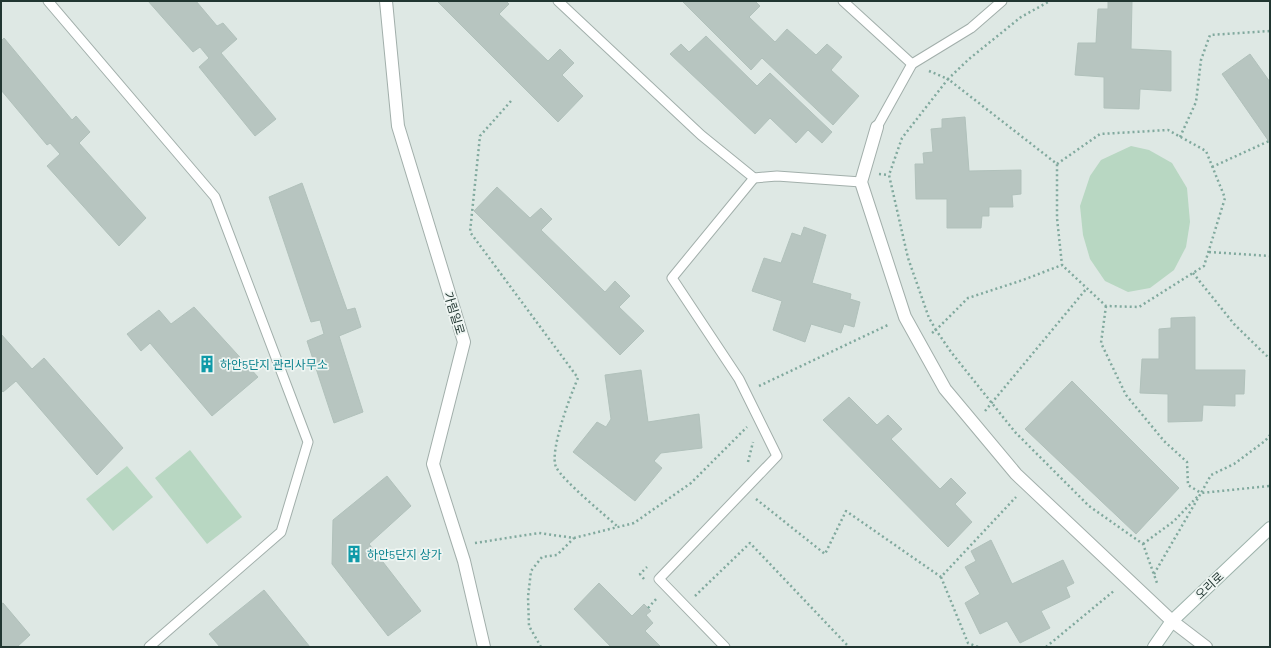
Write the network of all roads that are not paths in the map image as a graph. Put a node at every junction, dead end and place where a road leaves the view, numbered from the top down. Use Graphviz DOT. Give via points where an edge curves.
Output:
graph roads {
  1 [pos="48,1"];
  2 [pos="386,1"];
  3 [pos="558,1"];
  4 [pos="843,1"];
  5 [pos="1002,1"];
  6 [pos="912,64"];
  7 [pos="877,127"];
  8 [pos="754,178"];
  9 [pos="861,182"];
  10 [pos="1270,528"];
  11 [pos="1172,621"];
  12 [pos="149,647"];
  13 [pos="484,647"];
  14 [pos="725,647"];
  15 [pos="1154,647"];
  16 [pos="1206,647"];
  1 -- 12 [label="lane" via="215,197 308,442 281,532"];
  2 -- 13 [label="street, 가림일로" via="398,126 464,342 433,464 459,545"];
  3 -- 8 [label="lane" via="701,135"];
  4 -- 6 [label="lane"];
  5 -- 6 [label="lane" via="971,28"];
  6 -- 7 [label="lane"];
  7 -- 9 [label="street"];
  8 -- 9 [label="lane" via="777,176"];
  8 -- 14 [label="lane" via="672,278 739,379 777,456 659,580"];
  9 -- 11 [label="street" via="905,317 945,389 1016,474"];
  10 -- 11 [label="street, 오리로"];
  11 -- 15 [label="street, 오리로"];
  11 -- 16 [label="street"];
}
